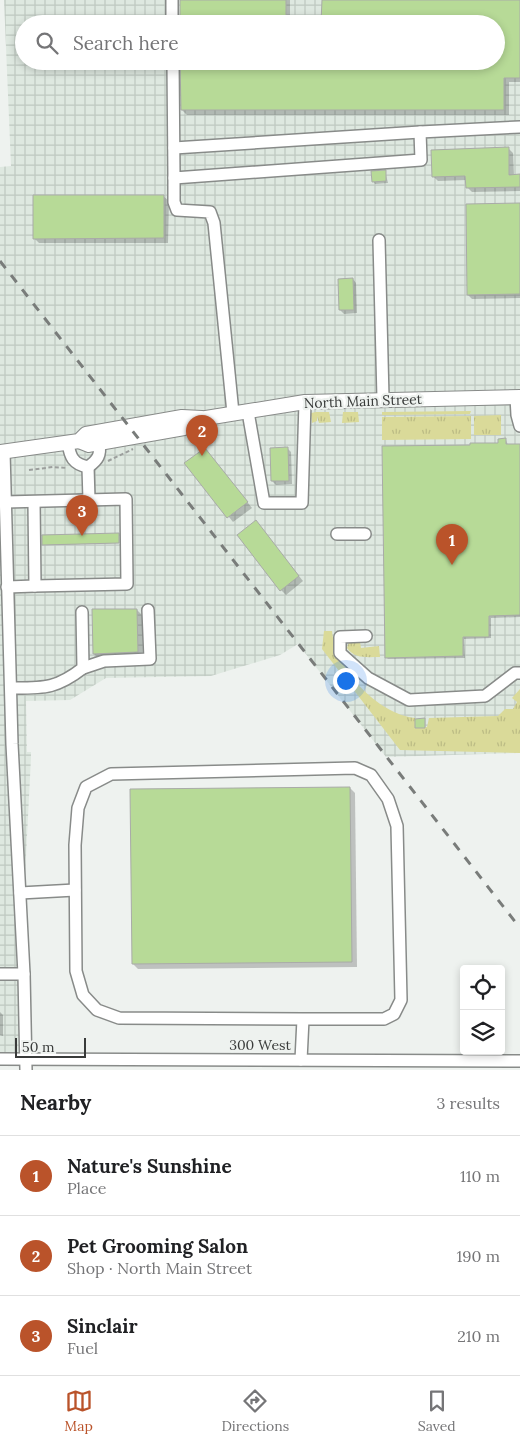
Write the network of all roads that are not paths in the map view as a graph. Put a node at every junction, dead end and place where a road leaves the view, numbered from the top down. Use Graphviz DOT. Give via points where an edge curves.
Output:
graph roads {
  1 [pos="172,0"];
  2 [pos="172,15"];
  3 [pos="173,70"];
  4 [pos="520,127"];
  5 [pos="420,132"];
  6 [pos="174,148"];
  7 [pos="174,178"];
  8 [pos="379,240"];
  9 [pos="518,397"];
  10 [pos="383,398"];
  11 [pos="305,402"];
  12 [pos="248,412"];
  13 [pos="233,413"];
  14 [pos="206,418"];
  15 [pos="520,426"];
  16 [pos="73,442"];
  17 [pos="100,443"];
  18 [pos="2,452"];
  19 [pos="88,467"];
  20 [pos="89,500"];
  21 [pos="5,502"];
  22 [pos="34,502"];
  23 [pos="337,534"];
  24 [pos="365,534"];
  25 [pos="3,543"];
  26 [pos="36,586"];
  27 [pos="7,587"];
  28 [pos="4,605"];
  29 [pos="148,610"];
  30 [pos="82,612"];
  31 [pos="366,636"];
  32 [pos="5,645"];
  33 [pos="83,668"];
  34 [pos="520,673"];
  35 [pos="11,688"];
  36 [pos="6,708"];
  37 [pos="75,890"];
  38 [pos="20,894"];
  39 [pos="0,974"];
  40 [pos="24,974"];
  41 [pos="303,1019"];
  42 [pos="0,1059"];
  43 [pos="301,1060"];
  44 [pos="520,1061"];
  45 [pos="26,1064"];
  46 [pos="104,1065"];
  47 [pos="318,1065"];
  48 [pos="411,1065"];
  1 -- 2 [label="street"];
  3 -- 6 [label="street"];
  4 -- 5 [label="street"];
  5 -- 6 [label="street"];
  5 -- 7 [label="street" via="420,160"];
  6 -- 7 [label="street"];
  7 -- 13 [label="street" via="177,210 210,212 214,223"];
  8 -- 10 [label="street"];
  9 -- 10 [label="main road, North Main Street"];
  9 -- 15 [label="street"];
  10 -- 11 [label="main road, North Main Street"];
  11 -- 12 [label="main road, North Main Street"];
  11 -- 12 [label="street" via="302,502 264,503"];
  12 -- 13 [label="main road, North Main Street"];
  13 -- 14 [label="main road, North Main Street"];
  14 -- 16 [label="main road, North Main Street" via="182,417 86,434"];
  14 -- 17 [label="main road, North Main Street" via="184,428"];
  16 -- 17 [label="main road, North Main Street"];
  16 -- 18 [label="main road, North Main Street"];
  16 -- 19 [label="street" via="70,457 79,465"];
  17 -- 19 [label="street" via="101,452 96,462"];
  18 -- 21 [label="street"];
  19 -- 20 [label="street"];
  20 -- 22 [label="street"];
  20 -- 26 [label="street" via="126,499 127,584"];
  21 -- 22 [label="street"];
  21 -- 25 [label="street"];
  22 -- 26 [label="street"];
  23 -- 24 [label="street"];
  25 -- 27 [label="street"];
  26 -- 27 [label="street"];
  27 -- 28 [label="street"];
  28 -- 32 [label="street"];
  29 -- 33 [label="street" via="150,659 104,661"];
  30 -- 33 [label="street"];
  31 -- 34 [label="street" via="340,637 340,653 368,678 409,700 484,696 515,673"];
  32 -- 35 [label="street"];
  33 -- 35 [label="street" via="65,682 48,687"];
  35 -- 36 [label="street"];
  36 -- 38 [label="street"];
  37 -- 38 [label="street"];
  37 -- 41 [label="street" via="76,970 83,995 97,1010 119,1018"];
  37 -- 41 [label="street" via="78,808 86,787 111,774 355,768 371,775 388,798 397,826 401,1000 394,1014 384,1019"];
  38 -- 40 [label="street"];
  39 -- 40 [label="street"];
  40 -- 45 [label="street"];
  41 -- 43 [label="street"];
  42 -- 45 [label="street, 300 West"];
  43 -- 46 [label="street, 300 West"];
  43 -- 47 [label="street, 300 West"];
  44 -- 48 [label="street, 300 West"];
  45 -- 46 [label="street, 300 West"];
  47 -- 48 [label="street, 300 West"];
}
